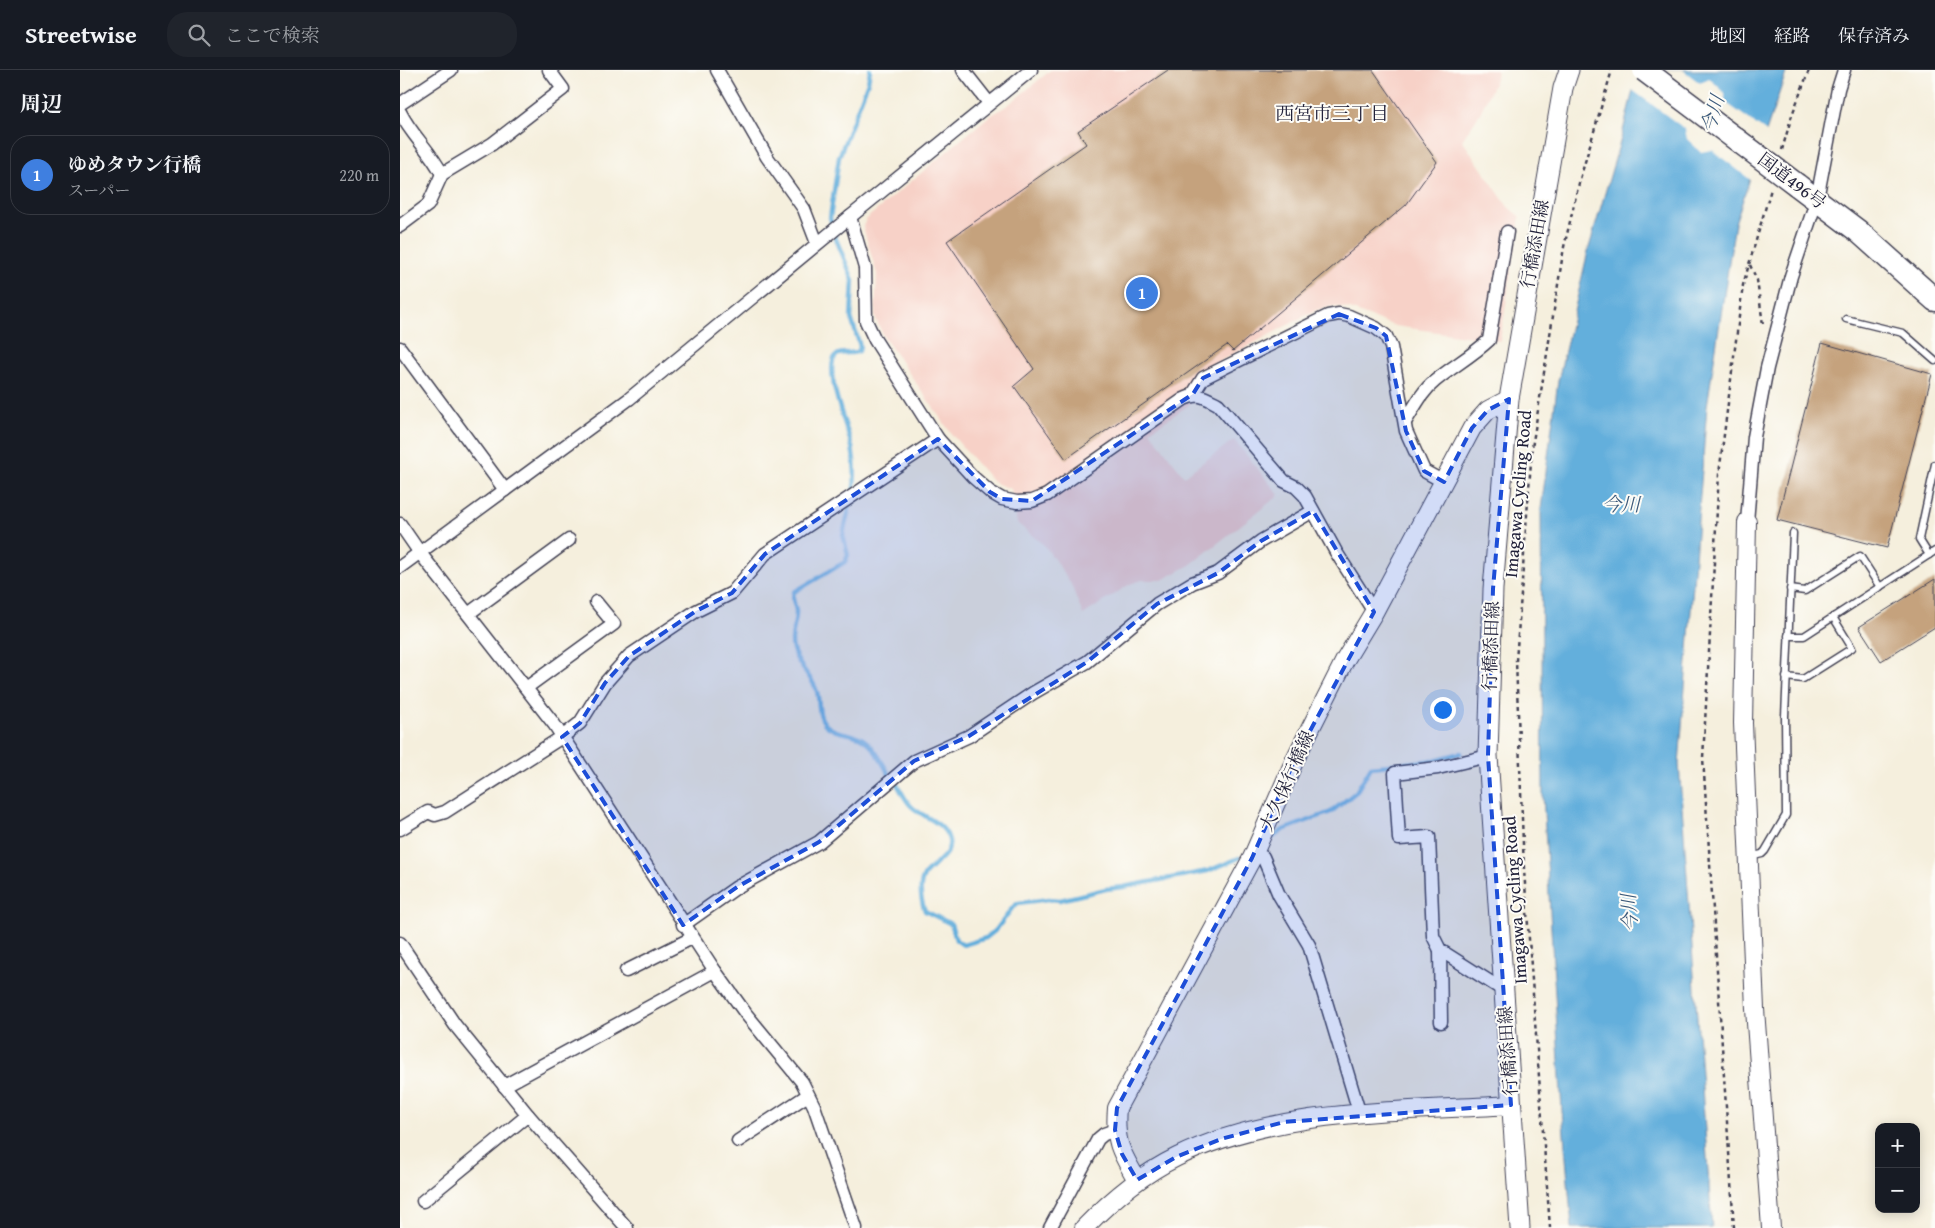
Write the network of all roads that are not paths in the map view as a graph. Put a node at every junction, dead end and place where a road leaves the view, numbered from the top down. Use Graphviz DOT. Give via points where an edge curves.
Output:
graph roads {
  1 [pos="451,70"];
  2 [pos="549,70"];
  3 [pos="717,70"];
  4 [pos="963,70"];
  5 [pos="1031,70"];
  6 [pos="1568,70"];
  7 [pos="1644,70"];
  8 [pos="1844,70"];
  9 [pos="988,103"];
  10 [pos="400,104"];
  11 [pos="400,112"];
  12 [pos="442,174"];
  13 [pos="1817,199"];
  14 [pos="850,217"];
  15 [pos="400,226"];
  16 [pos="1507,232"];
  17 [pos="818,243"];
  18 [pos="1935,300"];
  19 [pos="1846,319"];
  20 [pos="400,348"];
  21 [pos="1935,361"];
  22 [pos="1193,394"];
  23 [pos="1509,399"];
  24 [pos="1405,422"];
  25 [pos="938,439"];
  26 [pos="1935,464"];
  27 [pos="1444,482"];
  28 [pos="505,490"];
  29 [pos="1313,511"];
  30 [pos="1747,522"];
  31 [pos="400,524"];
  32 [pos="1793,533"];
  33 [pos="569,540"];
  34 [pos="420,553"];
  35 [pos="1932,553"];
  36 [pos="400,567"];
  37 [pos="1880,587"];
  38 [pos="1790,589"];
  39 [pos="596,602"];
  40 [pos="1374,612"];
  41 [pos="468,614"];
  42 [pos="1833,617"];
  43 [pos="1788,636"];
  44 [pos="1786,677"];
  45 [pos="526,688"];
  46 [pos="562,737"];
  47 [pos="1488,756"];
  48 [pos="400,830"];
  49 [pos="1748,857"];
  50 [pos="1252,858"];
  51 [pos="683,925"];
  52 [pos="692,938"];
  53 [pos="400,942"];
  54 [pos="1440,950"];
  55 [pos="626,971"];
  56 [pos="715,971"];
  57 [pos="1504,990"];
  58 [pos="1441,1022"];
  59 [pos="504,1086"];
  60 [pos="808,1095"];
  61 [pos="1512,1105"];
  62 [pos="528,1115"];
  63 [pos="1360,1115"];
  64 [pos="1115,1130"];
  65 [pos="738,1140"];
  66 [pos="1137,1180"];
  67 [pos="423,1201"];
  68 [pos="627,1228"];
  69 [pos="856,1228"];
  70 [pos="1050,1228"];
  71 [pos="1084,1228"];
  72 [pos="1520,1228"];
  73 [pos="1771,1228"];
  1 -- 10 [label="street"];
  2 -- 12 [label="street" via="563,89 492,144"];
  3 -- 17 [label="street" via="767,157 804,209"];
  4 -- 9 [label="street"];
  5 -- 9 [label="street"];
  6 -- 23 [label="main road, 行橋添田線"];
  7 -- 13 [label="highway, 国道496号, bridge"];
  8 -- 13 [label="street"];
  9 -- 14 [label="street"];
  11 -- 12 [label="street" via="434,157"];
  12 -- 15 [label="street" via="428,205"];
  13 -- 18 [label="highway, 国道496号"];
  13 -- 30 [label="street" via="1770,353 1754,437"];
  14 -- 17 [label="street"];
  14 -- 25 [label="street" via="865,268 866,321"];
  16 -- 24 [label="street" via="1489,340 1434,382"];
  17 -- 28 [label="street" via="629,399"];
  19 -- 21 [label="lane" via="1903,333"];
  20 -- 28 [label="street"];
  22 -- 24 [label="street" via="1203,378 1328,316 1339,314 1376,328 1386,336 1391,347"];
  22 -- 25 [label="street" via="1032,501 1002,499 990,492"];
  22 -- 29 [label="street" via="1218,404 1284,481 1296,486 1305,496"];
  23 -- 27 [label="main road, 大久保行橋線" via="1488,410 1472,428"];
  23 -- 47 [label="main road, 行橋添田線" via="1493,589"];
  24 -- 27 [label="street" via="1424,471"];
  25 -- 46 [label="street" via="765,554 732,593 696,611 629,656 605,682 580,724"];
  26 -- 35 [label="lane" via="1919,539"];
  27 -- 40 [label="main road, 大久保行橋線"];
  28 -- 34 [label="street"];
  29 -- 40 [label="street"];
  29 -- 51 [label="street" via="1261,541 1218,573 1192,583 1157,604 1087,662 1032,693 969,736 914,761 819,842 737,887"];
  30 -- 49 [label="main road" via="1743,723"];
  31 -- 34 [label="street"];
  32 -- 38 [label="lane"];
  33 -- 41 [label="street"];
  34 -- 36 [label="street"];
  34 -- 41 [label="street"];
  35 -- 37 [label="lane"];
  37 -- 38 [label="lane" via="1860,556 1804,591"];
  37 -- 42 [label="lane"];
  38 -- 43 [label="lane"];
  39 -- 45 [label="street" via="614,624"];
  40 -- 50 [label="main road, 大久保行橋線" via="1345,660 1296,757"];
  41 -- 45 [label="street"];
  42 -- 43 [label="lane" via="1804,636"];
  42 -- 44 [label="lane" via="1852,648 1803,679"];
  43 -- 44 [label="lane"];
  44 -- 49 [label="lane" via="1786,815 1765,852"];
  45 -- 46 [label="street"];
  46 -- 48 [label="street" via="445,812 435,815 428,812"];
  46 -- 51 [label="street"];
  47 -- 54 [label="street" via="1438,768 1395,773 1399,839 1429,838 1433,936"];
  47 -- 57 [label="main road, 行橋添田線"];
  49 -- 73 [label="main road" via="1754,1009"];
  50 -- 63 [label="street" via="1263,857 1279,895 1309,945"];
  50 -- 64 [label="main road, 大久保行橋線" via="1117,1108"];
  51 -- 52 [label="street"];
  52 -- 55 [label="street"];
  52 -- 56 [label="street"];
  53 -- 59 [label="street" via="455,1025"];
  54 -- 57 [label="street"];
  54 -- 58 [label="street"];
  56 -- 59 [label="street"];
  56 -- 60 [label="street" via="802,1082"];
  57 -- 61 [label="main road, 行橋添田線"];
  59 -- 62 [label="street"];
  60 -- 65 [label="street"];
  60 -- 69 [label="street"];
  61 -- 63 [label="main road"];
  61 -- 72 [label="main road, 行橋添田線"];
  62 -- 67 [label="street"];
  62 -- 68 [label="street"];
  63 -- 66 [label="main road" via="1284,1122 1221,1139 1176,1157"];
  64 -- 66 [label="main road, 大久保行橋線" via="1122,1154"];
  64 -- 70 [label="street" via="1098,1139"];
  66 -- 71 [label="main road"];
}
